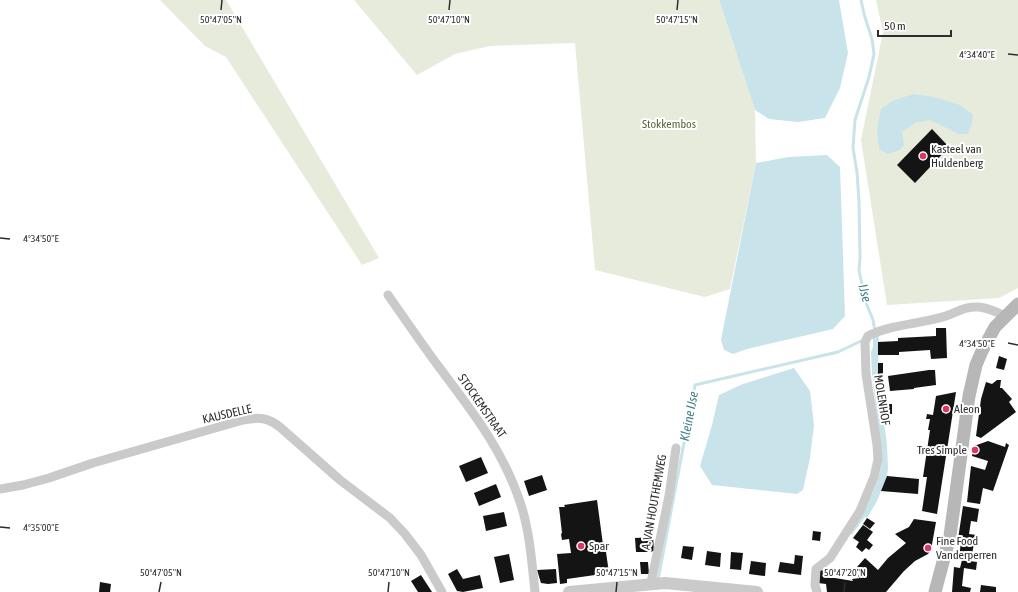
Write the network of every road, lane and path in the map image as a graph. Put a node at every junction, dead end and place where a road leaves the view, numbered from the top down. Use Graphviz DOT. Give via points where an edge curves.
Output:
graph roads {
  1 [pos="388,295"];
  2 [pos="1018,304"];
  3 [pos="1005,316"];
  4 [pos="676,448"];
  5 [pos="0,489"];
  6 [pos="655,583"];
  7 [pos="442,592"];
  8 [pos="535,592"];
  9 [pos="569,592"];
  10 [pos="758,592"];
  11 [pos="817,592"];
  12 [pos="935,592"];
  1 -- 8 [label="street, STOCKEMSTRAAT" via="496,447 522,508 528,532"];
  2 -- 3 [label="main road"];
  3 -- 11 [label="street, MOLENHOF" via="989,309 966,307 946,316 875,332 866,338 866,374 878,460 860,511 830,558 816,569"];
  3 -- 12 [label="main road" via="995,327 982,351 972,381 950,536"];
  4 -- 6 [label="street, A. VAN HOUTHEMWEG"];
  5 -- 7 [label="street, KAUSDELLE" via="49,478 243,420 262,418 277,424 340,480 390,518 421,555"];
  6 -- 9 [label="street"];
  6 -- 10 [label="street"];
}
